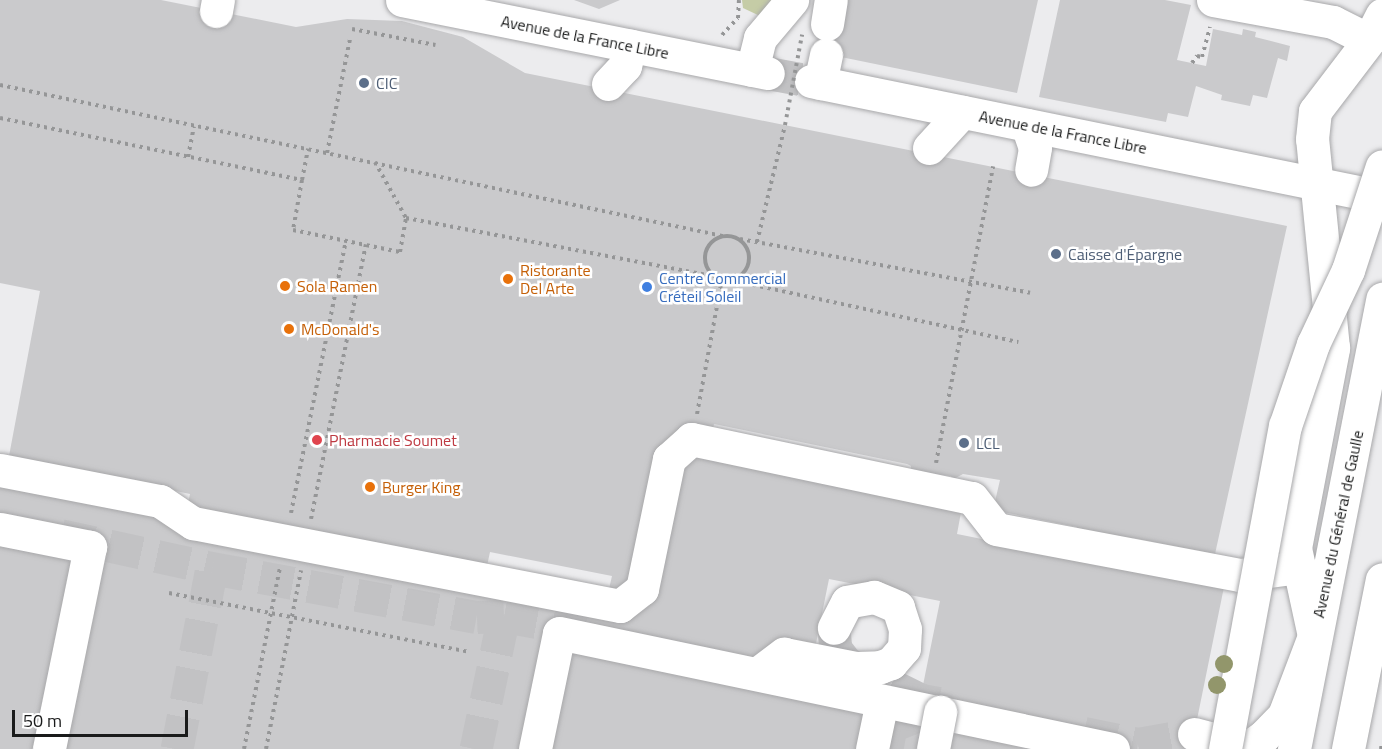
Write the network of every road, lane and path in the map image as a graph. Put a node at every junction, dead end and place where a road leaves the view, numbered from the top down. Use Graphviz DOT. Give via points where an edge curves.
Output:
graph roads {
  1 [pos="402,0"];
  2 [pos="739,0"];
  3 [pos="792,0"];
  4 [pos="1231,1"];
  5 [pos="731,27"];
  6 [pos="1376,27"];
  7 [pos="352,29"];
  8 [pos="350,39"];
  9 [pos="435,45"];
  10 [pos="630,46"];
  11 [pos="820,46"];
  12 [pos="1192,63"];
  13 [pos="608,84"];
  14 [pos="0,85"];
  15 [pos="962,112"];
  16 [pos="0,118"];
  17 [pos="1027,125"];
  18 [pos="194,127"];
  19 [pos="928,148"];
  20 [pos="308,149"];
  21 [pos="327,153"];
  22 [pos="188,156"];
  23 [pos="375,162"];
  24 [pos="993,166"];
  25 [pos="1382,166"];
  26 [pos="1031,170"];
  27 [pos="302,180"];
  28 [pos="1316,182"];
  29 [pos="1382,197"];
  30 [pos="406,218"];
  31 [pos="723,236"];
  32 [pos="740,239"];
  33 [pos="346,241"];
  34 [pos="757,242"];
  35 [pos="366,244"];
  36 [pos="714,276"];
  37 [pos="722,279"];
  38 [pos="731,280"];
  39 [pos="1030,292"];
  40 [pos="1382,299"];
  41 [pos="1018,342"];
  42 [pos="696,421"];
  43 [pos="0,471"];
  44 [pos="931,490"];
  45 [pos="0,529"];
  46 [pos="296,543"];
  47 [pos="1299,567"];
  48 [pos="1382,579"];
  49 [pos="169,592"];
  50 [pos="1382,612"];
  51 [pos="272,613"];
  52 [pos="292,617"];
  53 [pos="834,627"];
  54 [pos="1314,636"];
  55 [pos="1370,644"];
  56 [pos="470,652"];
  57 [pos="757,674"];
  58 [pos="882,701"];
  59 [pos="940,712"];
  60 [pos="1201,742"];
  61 [pos="1382,742"];
  62 [pos="49,749"];
  63 [pos="244,749"];
  64 [pos="266,749"];
  65 [pos="535,749"];
  66 [pos="872,749"];
  67 [pos="933,749"];
  68 [pos="1113,749"];
  69 [pos="1225,749"];
  70 [pos="1294,749"];
  71 [pos="1348,749"];
  72 [pos="1381,749"];
  1 -- 10 [label="street, Avenue de la France Libre"];
  2 -- 5 [label="path" via="738,18"];
  3 -- 10 [label="street, Avenue de la France Libre" via="760,38 760,71"];
  4 -- 6 [label="street"];
  4 -- 12 [label="path" via="1213,15 1202,57 1197,56"];
  6 -- 28 [label="street" via="1315,111 1312,139"];
  7 -- 9 [label="path"];
  8 -- 21 [label="path"];
  10 -- 13 [label="street" via="625,66"];
  11 -- 15 [label="street, Avenue de la France Libre"];
  11 -- 34 [label="path, bridge" via="784,125"];
  14 -- 18 [label="path"];
  15 -- 17 [label="street, Avenue de la France Libre"];
  15 -- 19 [label="street"];
  16 -- 22 [label="path"];
  17 -- 26 [label="street" via="1035,148"];
  17 -- 28 [label="street, Avenue de la France Libre"];
  18 -- 20 [label="path"];
  18 -- 22 [label="path"];
  20 -- 21 [label="path"];
  20 -- 27 [label="path"];
  21 -- 23 [label="path"];
  22 -- 27 [label="path"];
  23 -- 30 [label="path"];
  23 -- 31 [label="path"];
  24 -- 44 [label="path"];
  25 -- 69 [label="street, bridge" via="1348,270 1313,344 1285,426"];
  27 -- 33 [label="path" via="293,230"];
  28 -- 29 [label="street, Avenue de la France Libre"];
  28 -- 47 [label="street" via="1334,348 1295,548"];
  30 -- 35 [label="path" via="400,252"];
  30 -- 36 [label="path"];
  31 -- 32 [label="path"];
  31 -- 36 [label="path" via="710,243 704,257"];
  32 -- 34 [label="path"];
  32 -- 38 [label="path" via="748,251 748,266"];
  33 -- 35 [label="path"];
  33 -- 46 [label="path"];
  34 -- 39 [label="path"];
  35 -- 46 [label="path"];
  36 -- 37 [label="path"];
  37 -- 38 [label="path"];
  37 -- 42 [label="path"];
  38 -- 41 [label="path"];
  40 -- 54 [label="street, Avenue du Général de Gaulle"];
  43 -- 46 [label="street" via="160,501 193,523"];
  44 -- 46 [label="street" via="691,439 669,459 642,589 620,606"];
  44 -- 47 [label="street" via="972,498 996,529 1240,575"];
  45 -- 62 [label="street" via="90,547"];
  46 -- 51 [label="path"];
  46 -- 52 [label="path"];
  47 -- 54 [label="street"];
  48 -- 55 [label="street"];
  49 -- 51 [label="path"];
  50 -- 55 [label="street"];
  51 -- 52 [label="path"];
  51 -- 63 [label="path"];
  52 -- 56 [label="path"];
  52 -- 64 [label="path"];
  53 -- 57 [label="street" via="847,602 874,597 898,607 905,629 904,648 891,663 880,667 856,668 784,654"];
  54 -- 60 [label="street" via="1284,715 1264,736 1247,748"];
  54 -- 70 [label="street, Avenue du Général de Gaulle"];
  55 -- 71 [label="street"];
  57 -- 58 [label="street"];
  57 -- 65 [label="street" via="559,633"];
  58 -- 59 [label="street"];
  58 -- 66 [label="street"];
  59 -- 67 [label="street, bridge"];
  59 -- 68 [label="street"];
  61 -- 72 [label="path"];
}
